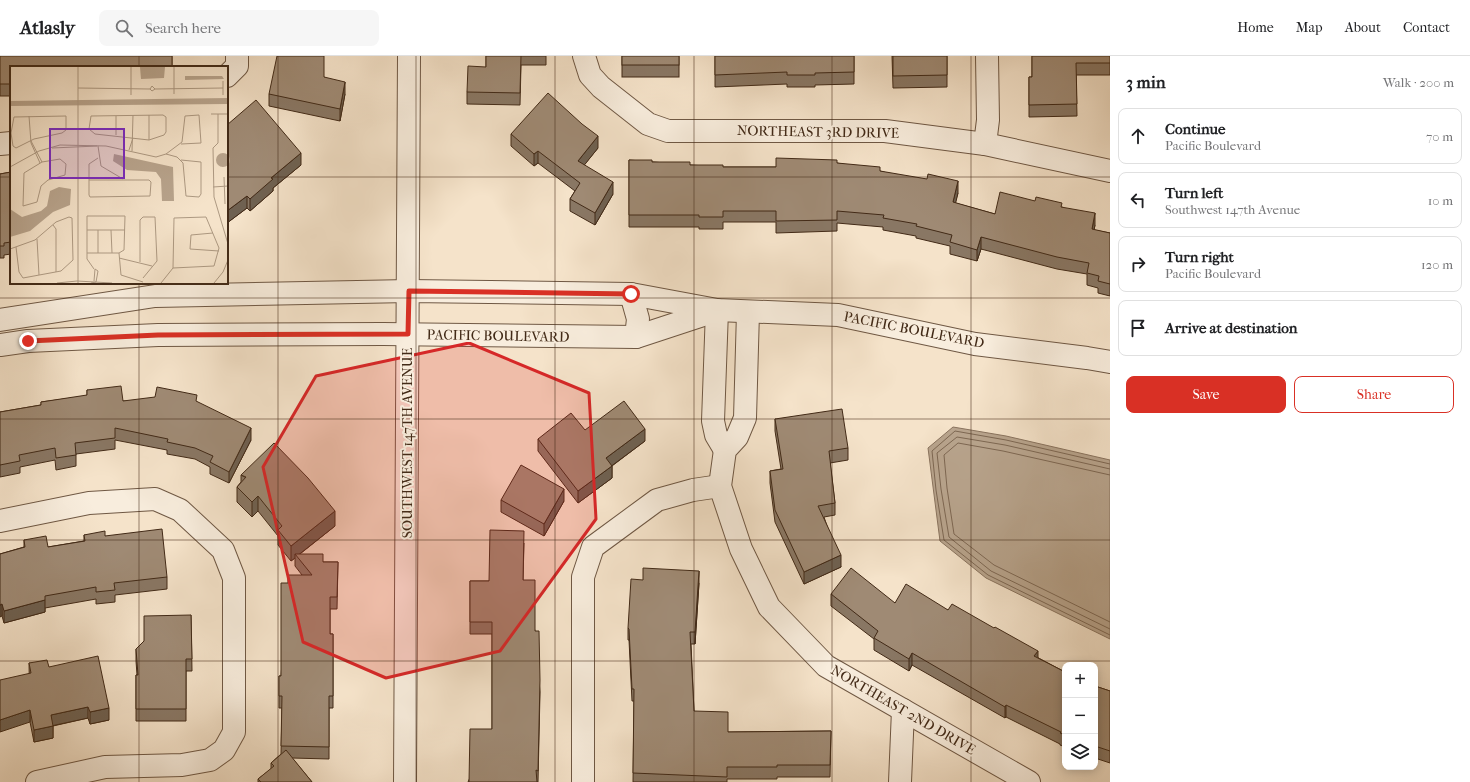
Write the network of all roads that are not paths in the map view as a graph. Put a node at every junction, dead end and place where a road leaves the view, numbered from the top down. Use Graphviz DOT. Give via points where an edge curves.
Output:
graph roads {
  1 [pos="409,56"];
  2 [pos="987,56"];
  3 [pos="587,65"];
  4 [pos="10,143"];
  5 [pos="0,144"];
  6 [pos="985,144"];
  7 [pos="1110,171"];
  8 [pos="409,291"];
  9 [pos="631,294"];
  10 [pos="717,310"];
  11 [pos="748,312"];
  12 [pos="0,320"];
  13 [pos="408,334"];
  14 [pos="636,337"];
  15 [pos="0,345"];
  16 [pos="1110,362"];
  17 [pos="726,450"];
  18 [pos="720,486"];
  19 [pos="0,521"];
  20 [pos="903,710"];
  21 [pos="37,782"];
  22 [pos="405,782"];
  23 [pos="582,782"];
  24 [pos="900,782"];
  25 [pos="1029,782"];
  1 -- 8 [label="street, SOUTHWEST 147TH AVENUE"];
  2 -- 6 [label="street" via="988,120"];
  3 -- 6 [label="street, NORTHEAST 3RD DRIVE" via="601,86 648,124 668,131 885,131"];
  4 -- 5 [label="street"];
  6 -- 7 [label="street, NORTHEAST 3RD DRIVE"];
  8 -- 9 [label="street, PACIFIC BOULEVARD"];
  8 -- 12 [label="street, PACIFIC BOULEVARD" via="155,296"];
  8 -- 13 [label="street, SOUTHWEST 147TH AVENUE"];
  9 -- 10 [label="street, PACIFIC BOULEVARD"];
  9 -- 14 [label="street" via="638,319"];
  10 -- 11 [label="street, PACIFIC BOULEVARD"];
  10 -- 14 [label="street, PACIFIC BOULEVARD"];
  10 -- 17 [label="street" via="713,421 716,435"];
  11 -- 16 [label="street, PACIFIC BOULEVARD" via="838,315 975,344"];
  11 -- 17 [label="street, NORTHEAST 2ND DRIVE" via="745,418 737,437"];
  13 -- 14 [label="street, PACIFIC BOULEVARD"];
  13 -- 15 [label="street, PACIFIC BOULEVARD" via="158,335 28,341"];
  13 -- 22 [label="street, SOUTHWEST 147TH AVENUE"];
  17 -- 18 [label="street, NORTHEAST 2ND DRIVE"];
  18 -- 20 [label="street, NORTHEAST 2ND DRIVE" via="741,548 769,607 826,666"];
  18 -- 23 [label="street" via="656,500 593,548 583,577"];
  19 -- 21 [label="street" via="89,503 155,499 180,510 223,550 234,578 234,732 224,750 210,760 182,766 105,766"];
  20 -- 24 [label="street"];
  20 -- 25 [label="street, NORTHEAST 2ND DRIVE"];
}
